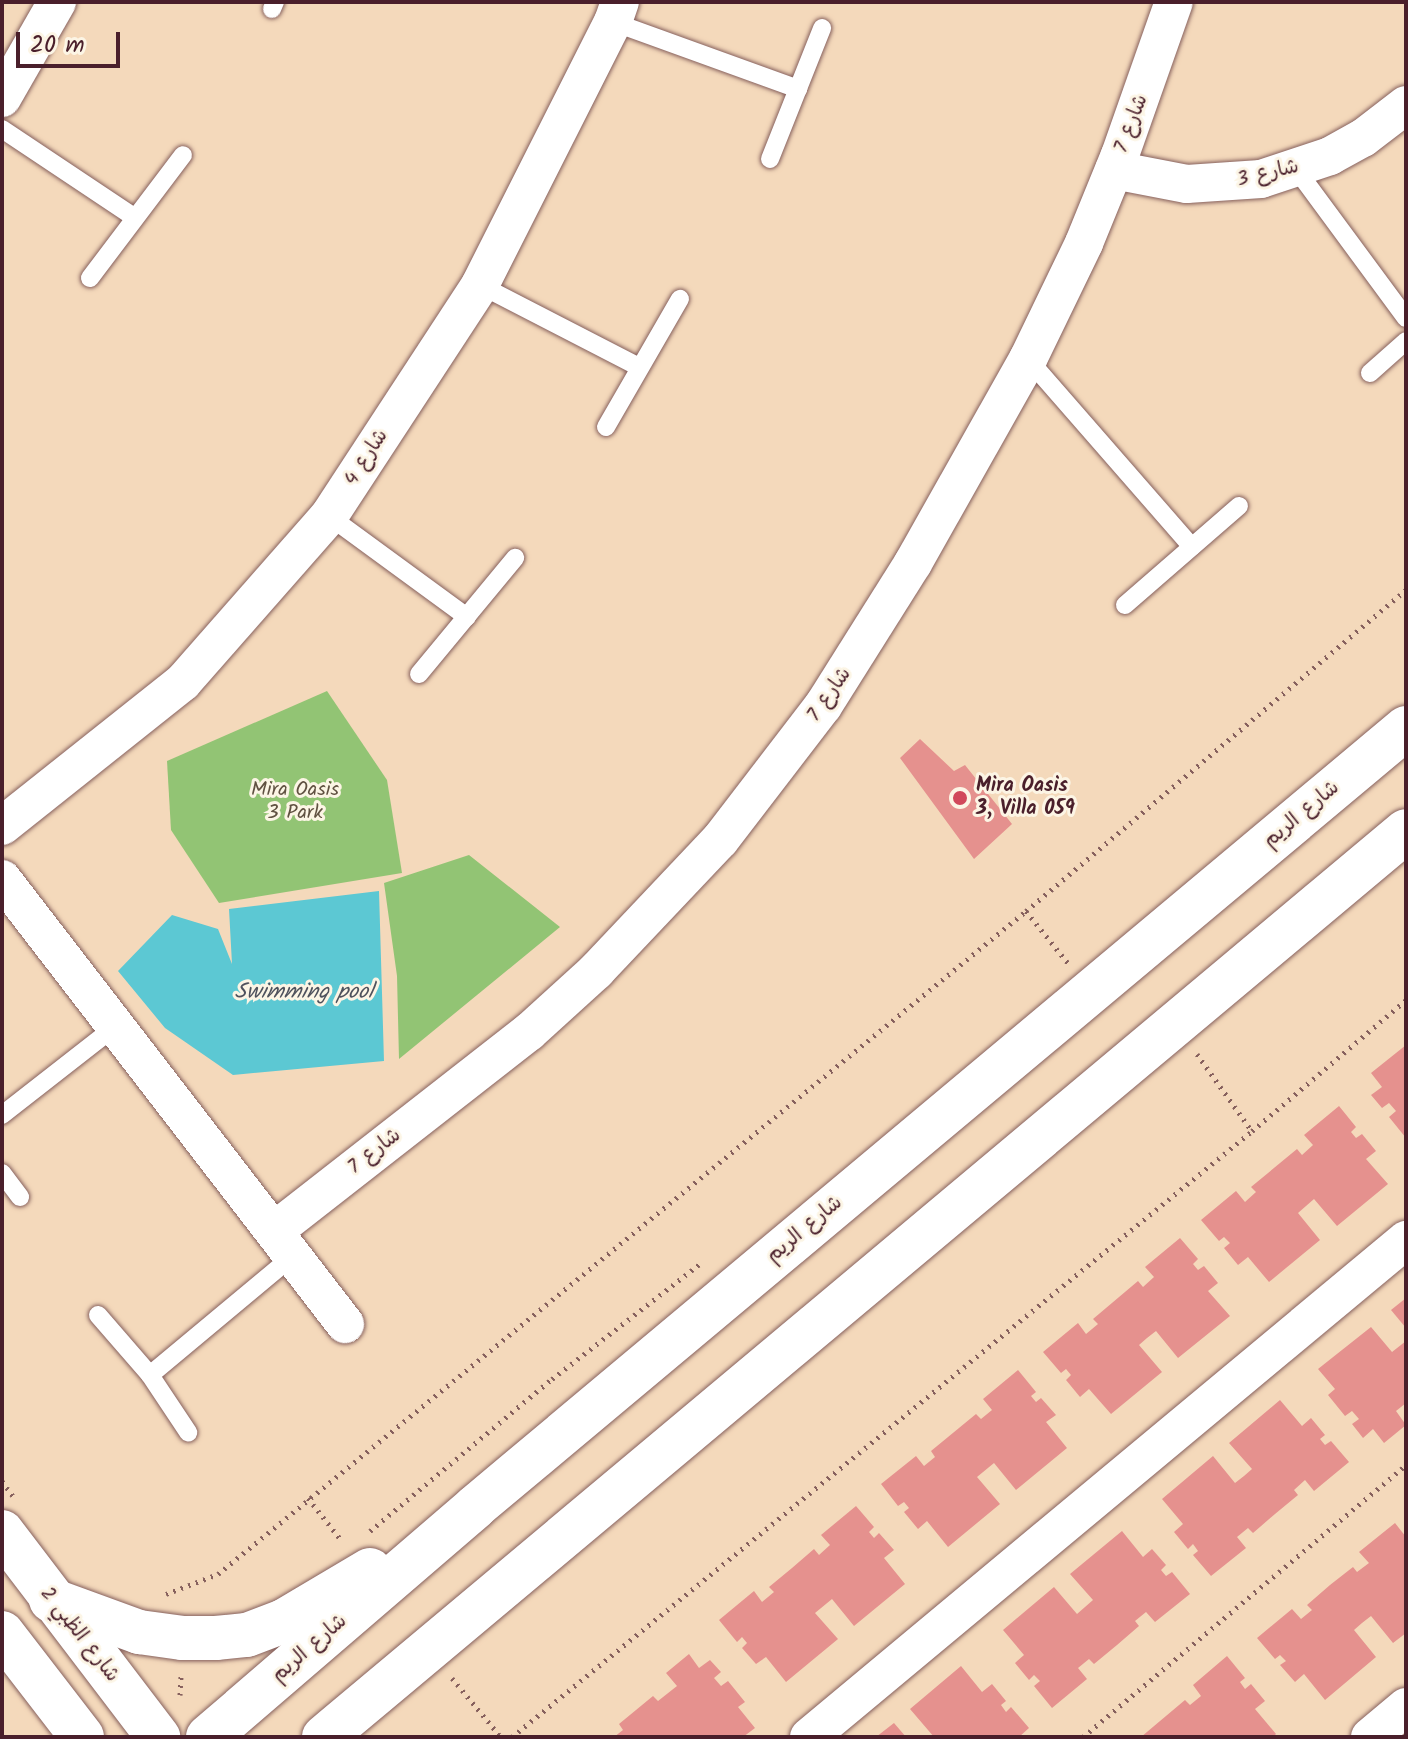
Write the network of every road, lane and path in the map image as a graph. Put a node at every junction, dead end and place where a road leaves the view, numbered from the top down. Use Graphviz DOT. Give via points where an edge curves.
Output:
graph roads {
  1 [pos="57,2"];
  2 [pos="1174,2"];
  3 [pos="616,12"];
  4 [pos="822,28"];
  5 [pos="798,89"];
  6 [pos="2,98"];
  7 [pos="1406,105"];
  8 [pos="2,129"];
  9 [pos="183,155"];
  10 [pos="770,159"];
  11 [pos="1296,169"];
  12 [pos="1114,170"];
  13 [pos="134,217"];
  14 [pos="90,278"];
  15 [pos="480,285"];
  16 [pos="680,299"];
  17 [pos="1406,318"];
  18 [pos="1406,341"];
  19 [pos="1028,359"];
  20 [pos="639,367"];
  21 [pos="1370,373"];
  22 [pos="606,427"];
  23 [pos="1239,506"];
  24 [pos="329,516"];
  25 [pos="1192,547"];
  26 [pos="515,558"];
  27 [pos="1406,590"];
  28 [pos="1125,605"];
  29 [pos="467,617"];
  30 [pos="419,674"];
  31 [pos="1406,728"];
  32 [pos="2,826"];
  33 [pos="1406,831"];
  34 [pos="2,879"];
  35 [pos="1026,911"];
  36 [pos="1074,970"];
  37 [pos="1406,1000"];
  38 [pos="116,1026"];
  39 [pos="2,1115"];
  40 [pos="2,1173"];
  41 [pos="20,1197"];
  42 [pos="1406,1240"];
  43 [pos="283,1244"];
  44 [pos="98,1315"];
  45 [pos="345,1324"];
  46 [pos="150,1375"];
  47 [pos="188,1432"];
  48 [pos="1406,1465"];
  49 [pos="2,1481"];
  50 [pos="475,1507"];
  51 [pos="11,1518"];
  52 [pos="162,1595"];
  53 [pos="51,1600"];
  54 [pos="2,1633"];
  55 [pos="385,1686"];
  56 [pos="1406,1707"];
  57 [pos="82,1737"];
  58 [pos="158,1737"];
  59 [pos="208,1737"];
  60 [pos="324,1737"];
  61 [pos="362,1737"];
  62 [pos="512,1737"];
  63 [pos="809,1737"];
  64 [pos="1083,1737"];
  65 [pos="1370,1737"];
  1 -- 6 [label="street"];
  2 -- 12 [label="street, شارع 7"];
  3 -- 5 [label="lane"];
  3 -- 15 [label="street, شارع 4"];
  4 -- 5 [label="lane"];
  5 -- 10 [label="lane"];
  7 -- 11 [label="street, شارع 3" via="1363,138"];
  8 -- 13 [label="lane"];
  9 -- 13 [label="lane"];
  11 -- 12 [label="street, شارع 3" via="1224,184 1187,184"];
  11 -- 17 [label="lane"];
  12 -- 19 [label="street, شارع 7"];
  13 -- 14 [label="lane"];
  15 -- 20 [label="lane"];
  15 -- 24 [label="street, شارع 4"];
  16 -- 20 [label="lane"];
  18 -- 21 [label="lane"];
  19 -- 25 [label="lane"];
  19 -- 43 [label="street, شارع 7" via="870,636 720,840 596,971"];
  20 -- 22 [label="lane"];
  23 -- 25 [label="lane"];
  24 -- 29 [label="lane"];
  24 -- 32 [label="street, شارع 4" via="183,682"];
  25 -- 28 [label="lane"];
  26 -- 29 [label="lane"];
  27 -- 35 [label="path"];
  29 -- 30 [label="lane"];
  31 -- 50 [label="street, شارع الريم"];
  33 -- 55 [label="street"];
  34 -- 38 [label="street"];
  35 -- 36 [label="path"];
  35 -- 52 [label="path" via="218,1574"];
  37 -- 62 [label="path"];
  38 -- 39 [label="lane"];
  38 -- 43 [label="street"];
  40 -- 41 [label="lane"];
  42 -- 63 [label="street"];
  43 -- 45 [label="street"];
  43 -- 46 [label="lane"];
  44 -- 46 [label="lane"];
  46 -- 47 [label="lane"];
  48 -- 64 [label="path"];
  49 -- 51 [label="path"];
  50 -- 53 [label="street" via="284,1621 247,1635 182,1638 139,1632"];
  50 -- 59 [label="street, شارع الريم"];
  51 -- 53 [label="street, شارع الظبي 2"];
  53 -- 58 [label="street, شارع الظبي 2"];
  54 -- 57 [label="street"];
  55 -- 60 [label="street"];
  55 -- 61 [label="street"];
  56 -- 65 [label="street"];
}
